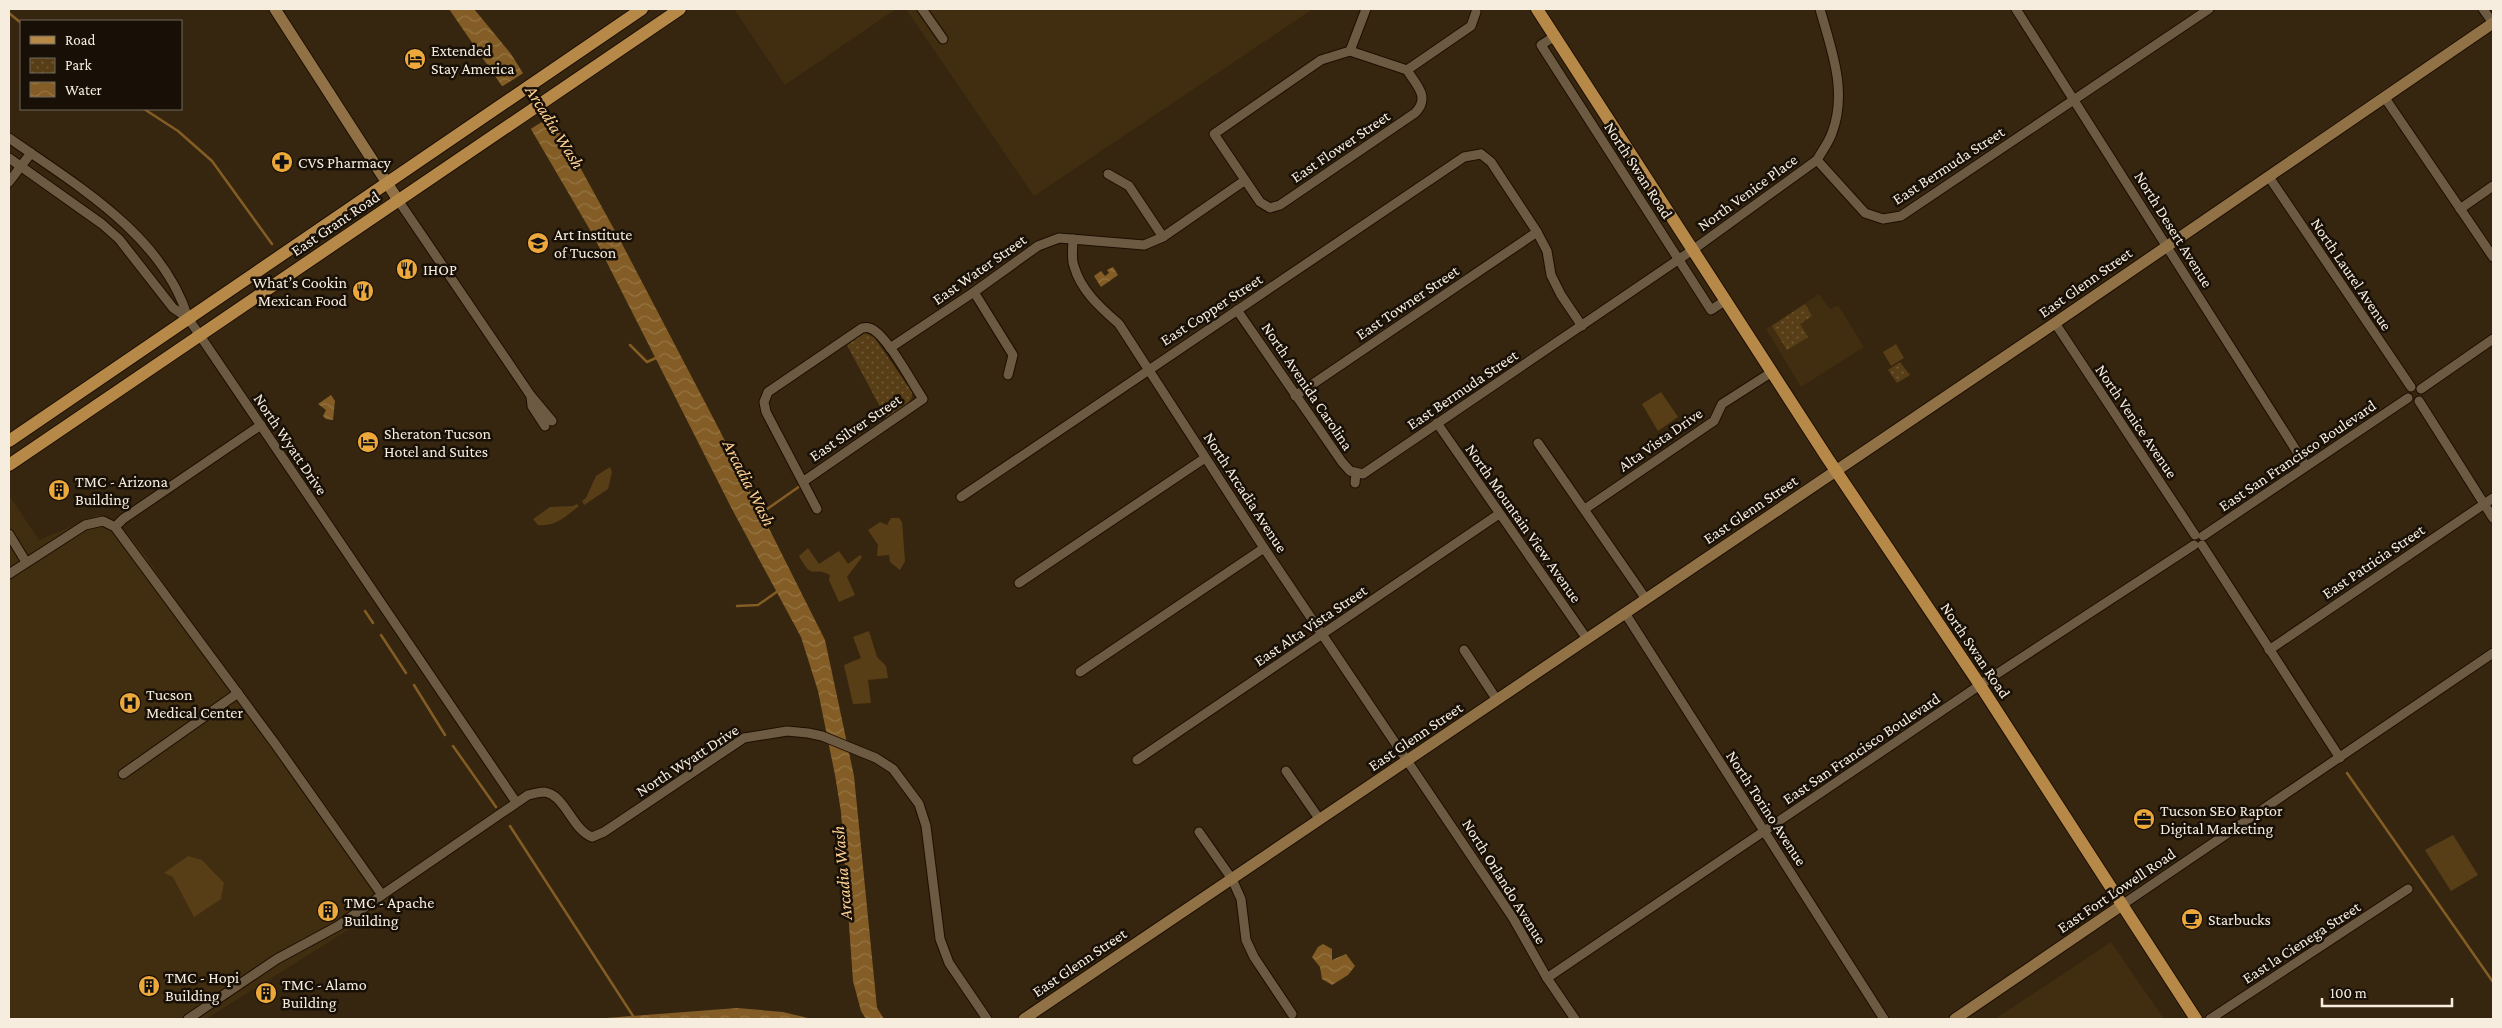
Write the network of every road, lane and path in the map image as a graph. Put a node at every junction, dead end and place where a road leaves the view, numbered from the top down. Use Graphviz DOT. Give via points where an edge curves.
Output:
graph roads {
  1 [pos="275,9"];
  2 [pos="642,9"];
  3 [pos="680,9"];
  4 [pos="922,9"];
  5 [pos="1366,9"];
  6 [pos="1537,9"];
  7 [pos="1820,9"];
  8 [pos="2016,9"];
  9 [pos="2209,9"];
  10 [pos="2484,9"];
  11 [pos="1476,12"];
  12 [pos="2493,23"];
  13 [pos="1555,36"];
  14 [pos="943,39"];
  15 [pos="1350,51"];
  16 [pos="1407,70"];
  17 [pos="2384,98"];
  18 [pos="2075,100"];
  19 [pos="9,138"];
  20 [pos="31,153"];
  21 [pos="9,158"];
  22 [pos="1817,160"];
  23 [pos="21,167"];
  24 [pos="1108,174"];
  25 [pos="2269,177"];
  26 [pos="1244,181"];
  27 [pos="9,182"];
  28 [pos="387,184"];
  29 [pos="2493,186"];
  30 [pos="398,200"];
  31 [pos="2460,209"];
  32 [pos="1536,232"];
  33 [pos="1163,237"];
  34 [pos="1073,239"];
  35 [pos="2166,245"];
  36 [pos="1694,249"];
  37 [pos="2493,257"];
  38 [pos="1678,260"];
  39 [pos="974,292"];
  40 [pos="1726,300"];
  41 [pos="1237,310"];
  42 [pos="188,318"];
  43 [pos="2055,323"];
  44 [pos="1582,326"];
  45 [pos="201,336"];
  46 [pos="2493,340"];
  47 [pos="890,348"];
  48 [pos="1148,369"];
  49 [pos="1772,372"];
  50 [pos="1008,375"];
  51 [pos="2411,387"];
  52 [pos="2421,389"];
  53 [pos="1295,396"];
  54 [pos="2408,398"];
  55 [pos="2419,401"];
  56 [pos="548,423"];
  57 [pos="1437,423"];
  58 [pos="260,425"];
  59 [pos="9,441"];
  60 [pos="1538,443"];
  61 [pos="1205,458"];
  62 [pos="9,465"];
  63 [pos="2306,466"];
  64 [pos="1836,471"];
  65 [pos="1357,473"];
  66 [pos="804,481"];
  67 [pos="1355,483"];
  68 [pos="961,497"];
  69 [pos="2493,498"];
  70 [pos="2484,504"];
  71 [pos="817,509"];
  72 [pos="1585,509"];
  73 [pos="1499,514"];
  74 [pos="2493,518"];
  75 [pos="115,527"];
  76 [pos="9,534"];
  77 [pos="2199,540"];
  78 [pos="1264,548"];
  79 [pos="26,562"];
  80 [pos="9,574"];
  81 [pos="1019,583"];
  82 [pos="1646,599"];
  83 [pos="1625,613"];
  84 [pos="1322,634"];
  85 [pos="1587,638"];
  86 [pos="1464,650"];
  87 [pos="2270,650"];
  88 [pos="2493,653"];
  89 [pos="1080,672"];
  90 [pos="1980,685"];
  91 [pos="238,694"];
  92 [pos="1497,700"];
  93 [pos="2340,758"];
  94 [pos="1408,759"];
  95 [pos="1137,760"];
  96 [pos="1286,771"];
  97 [pos="123,774"];
  98 [pos="516,802"];
  99 [pos="1320,820"];
  100 [pos="1766,831"];
  101 [pos="1199,832"];
  102 [pos="1232,879"];
  103 [pos="2408,889"];
  104 [pos="382,895"];
  105 [pos="2122,905"];
  106 [pos="1547,978"];
  107 [pos="1292,1014"];
  108 [pos="1031,1017"];
  109 [pos="188,1019"];
  110 [pos="987,1019"];
  111 [pos="1575,1019"];
  112 [pos="1884,1019"];
  113 [pos="1955,1019"];
  114 [pos="2196,1019"];
  115 [pos="2210,1019"];
  1 -- 28 [label="street"];
  2 -- 28 [label="main road, East Grant Road"];
  3 -- 30 [label="main road, East Grant Road"];
  4 -- 14 [label="street"];
  5 -- 15 [label="street"];
  6 -- 13 [label="main road, North Swan Road"];
  7 -- 22 [label="street" via="1836,70 1840,100 1832,133"];
  8 -- 18 [label="street, North Desert Avenue"];
  9 -- 18 [label="street, East Bermuda Street"];
  10 -- 12 [label="street"];
  11 -- 16 [label="street" via="1472,26"];
  12 -- 17 [label="street, East Glenn Street"];
  13 -- 36 [label="main road, North Swan Road"];
  13 -- 38 [label="street, North Swan Road" via="1541,45"];
  15 -- 16 [label="street"];
  15 -- 26 [label="street" via="1321,60 1214,134"];
  16 -- 26 [label="street, East Flower Street" via="1423,99 1422,106 1415,113 1274,208 1263,205"];
  17 -- 25 [label="street, East Glenn Street"];
  17 -- 31 [label="street"];
  18 -- 22 [label="street, East Bermuda Street" via="1901,216 1883,219 1865,213"];
  18 -- 35 [label="street, North Desert Avenue"];
  19 -- 20 [label="street, North Wyatt Drive"];
  20 -- 23 [label="street"];
  20 -- 42 [label="street, North Wyatt Drive" via="135,231 182,297"];
  21 -- 23 [label="street"];
  22 -- 36 [label="street, North Venice Place"];
  23 -- 27 [label="street"];
  23 -- 42 [label="street" via="119,239 173,308"];
  24 -- 33 [label="street" via="1129,186"];
  25 -- 35 [label="street, East Glenn Street"];
  25 -- 51 [label="street, North Laurel Avenue"];
  26 -- 33 [label="street, East Water Street"];
  28 -- 30 [label="street"];
  28 -- 42 [label="main road, East Grant Road"];
  29 -- 31 [label="street"];
  30 -- 45 [label="main road, East Grant Road"];
  30 -- 56 [label="street" via="530,396 532,406"];
  31 -- 37 [label="street"];
  32 -- 41 [label="street, East Copper Street" via="1482,149 1464,157"];
  32 -- 44 [label="street" via="1547,251 1551,275"];
  32 -- 53 [label="street, East Towner Street"];
  33 -- 34 [label="street, East Water Street" via="1144,244"];
  34 -- 39 [label="street, East Water Street" via="1059,238 1038,246"];
  34 -- 48 [label="street, North Arcadia Avenue" via="1074,266 1086,289 1095,303 1119,324"];
  35 -- 43 [label="street, East Glenn Street"];
  35 -- 63 [label="street, North Desert Avenue"];
  36 -- 38 [label="street, East Bermuda Street"];
  36 -- 40 [label="main road, North Swan Road"];
  38 -- 40 [label="street, North Swan Road" via="1711,310"];
  38 -- 44 [label="street, East Bermuda Street"];
  39 -- 47 [label="street, East Water Street"];
  39 -- 50 [label="street" via="1013,355"];
  40 -- 49 [label="main road, North Swan Road"];
  41 -- 48 [label="street, East Copper Street"];
  41 -- 53 [label="street, North Avenida Carolina"];
  42 -- 45 [label="street, North Wyatt Drive"];
  42 -- 59 [label="main road, East Grant Road"];
  43 -- 64 [label="street, East Glenn Street"];
  43 -- 77 [label="street, North Venice Avenue"];
  44 -- 57 [label="street, East Bermuda Street"];
  45 -- 58 [label="street, North Wyatt Drive"];
  45 -- 62 [label="main road, East Grant Road"];
  46 -- 52 [label="street"];
  47 -- 66 [label="street, East Silver Street" via="923,399"];
  47 -- 66 [label="street" via="878,333 862,328 768,392 764,402 766,412"];
  48 -- 61 [label="street, North Arcadia Avenue"];
  48 -- 68 [label="street, East Copper Street"];
  49 -- 64 [label="main road, North Swan Road"];
  49 -- 72 [label="street, Alta Vista Drive" via="1722,404 1714,421"];
  51 -- 52 [label="street"];
  51 -- 54 [label="street" via="2407,392"];
  52 -- 55 [label="street"];
  53 -- 65 [label="street, North Avenida Carolina" via="1346,467"];
  54 -- 55 [label="street"];
  54 -- 63 [label="street, East San Francisco Boulevard"];
  55 -- 70 [label="street"];
  57 -- 65 [label="street, East Bermuda Street" via="1371,470"];
  57 -- 73 [label="street, North Mountain View Avenue"];
  58 -- 75 [label="street"];
  58 -- 98 [label="street, North Wyatt Drive"];
  60 -- 72 [label="street"];
  61 -- 78 [label="street, North Arcadia Avenue"];
  61 -- 81 [label="street"];
  63 -- 77 [label="street, East San Francisco Boulevard"];
  64 -- 82 [label="street, East Glenn Street"];
  64 -- 90 [label="main road, North Swan Road"];
  65 -- 67 [label="street"];
  66 -- 71 [label="street"];
  69 -- 70 [label="street, East Patricia Street"];
  70 -- 74 [label="street"];
  70 -- 87 [label="street, East Patricia Street"];
  72 -- 82 [label="street"];
  73 -- 84 [label="street, East Alta Vista Street"];
  73 -- 85 [label="street, North Mountain View Avenue"];
  75 -- 79 [label="street" via="103,521 85,525"];
  75 -- 91 [label="street"];
  76 -- 79 [label="street"];
  77 -- 87 [label="street, North Venice Avenue"];
  77 -- 90 [label="street, East San Francisco Boulevard"];
  78 -- 84 [label="street, North Arcadia Avenue"];
  78 -- 89 [label="street"];
  79 -- 80 [label="street"];
  82 -- 83 [label="street, East Glenn Street"];
  83 -- 85 [label="street, East Glenn Street"];
  83 -- 100 [label="street, North Torino Avenue"];
  84 -- 94 [label="street, North Arcadia Avenue"];
  84 -- 95 [label="street, East Alta Vista Street"];
  85 -- 92 [label="street, East Glenn Street"];
  86 -- 92 [label="street"];
  87 -- 93 [label="street, North Venice Avenue"];
  88 -- 93 [label="street, East Fort Lowell Road"];
  90 -- 100 [label="street, East San Francisco Boulevard"];
  90 -- 105 [label="main road, North Swan Road"];
  91 -- 97 [label="street"];
  91 -- 104 [label="street"];
  92 -- 94 [label="street, East Glenn Street"];
  93 -- 105 [label="street, East Fort Lowell Road"];
  94 -- 99 [label="street, East Glenn Street"];
  94 -- 106 [label="street, North Orlando Avenue" via="1513,918"];
  96 -- 99 [label="street"];
  98 -- 104 [label="street, North Wyatt Drive"];
  98 -- 110 [label="street, North Wyatt Drive" via="528,794 545,792 558,799 583,834 592,837 744,738 787,731 822,736 854,748 893,769 919,804 926,826 940,939 949,963"];
  99 -- 102 [label="street, East Glenn Street"];
  100 -- 106 [label="street, East San Francisco Boulevard"];
  100 -- 112 [label="street, North Torino Avenue"];
  101 -- 102 [label="street"];
  102 -- 107 [label="street" via="1241,899 1246,940"];
  102 -- 108 [label="street, East Glenn Street"];
  103 -- 115 [label="street, East la Cienega Street"];
  104 -- 109 [label="street, North Wyatt Drive" via="338,926 277,959"];
  105 -- 113 [label="street, East Fort Lowell Road"];
  105 -- 114 [label="main road, North Swan Road"];
  106 -- 111 [label="street, North Orlando Avenue"];
}
